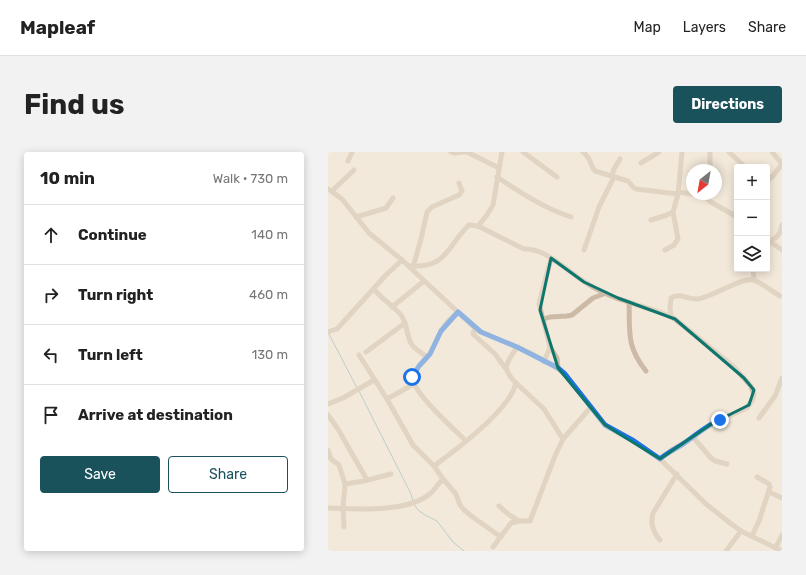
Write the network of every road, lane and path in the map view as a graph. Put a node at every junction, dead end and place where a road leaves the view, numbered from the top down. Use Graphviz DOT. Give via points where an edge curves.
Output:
graph roads {
  1 [pos="352,152"];
  2 [pos="451,152"];
  3 [pos="464,152"];
  4 [pos="467,152"];
  5 [pos="502,152"];
  6 [pos="523,152"];
  7 [pos="583,152"];
  8 [pos="660,152"];
  9 [pos="682,152"];
  10 [pos="710,152"];
  11 [pos="730,152"];
  12 [pos="772,152"];
  13 [pos="620,159"];
  14 [pos="348,162"];
  15 [pos="641,163"];
  16 [pos="710,164"];
  17 [pos="742,164"];
  18 [pos="782,164"];
  19 [pos="499,168"];
  20 [pos="354,170"];
  21 [pos="497,177"];
  22 [pos="557,177"];
  23 [pos="613,177"];
  24 [pos="770,178"];
  25 [pos="458,183"];
  26 [pos="330,190"];
  27 [pos="678,193"];
  28 [pos="686,194"];
  29 [pos="393,198"];
  30 [pos="708,200"];
  31 [pos="673,212"];
  32 [pos="734,215"];
  33 [pos="356,217"];
  34 [pos="571,217"];
  35 [pos="651,220"];
  36 [pos="782,225"];
  37 [pos="478,226"];
  38 [pos="770,240"];
  39 [pos="770,241"];
  40 [pos="584,250"];
  41 [pos="665,250"];
  42 [pos="782,250"];
  43 [pos="551,258"];
  44 [pos="402,260"];
  45 [pos="411,266"];
  46 [pos="753,272"];
  47 [pos="754,280"];
  48 [pos="424,281"];
  49 [pos="374,289"];
  50 [pos="606,293"];
  51 [pos="780,296"];
  52 [pos="629,302"];
  53 [pos="392,307"];
  54 [pos="458,312"];
  55 [pos="671,316"];
  56 [pos="544,319"];
  57 [pos="405,323"];
  58 [pos="474,327"];
  59 [pos="328,332"];
  60 [pos="517,347"];
  61 [pos="550,347"];
  62 [pos="366,352"];
  63 [pos="359,355"];
  64 [pos="427,356"];
  65 [pos="544,362"];
  66 [pos="558,368"];
  67 [pos="506,369"];
  68 [pos="646,371"];
  69 [pos="782,378"];
  70 [pos="374,380"];
  71 [pos="516,383"];
  72 [pos="414,384"];
  73 [pos="777,390"];
  74 [pos="782,395"];
  75 [pos="387,399"];
  76 [pos="328,404"];
  77 [pos="591,407"];
  78 [pos="328,415"];
  79 [pos="759,418"];
  80 [pos="693,437"];
  81 [pos="563,439"];
  82 [pos="466,440"];
  83 [pos="328,450"];
  84 [pos="660,459"];
  85 [pos="727,464"];
  86 [pos="434,466"];
  87 [pos="391,474"];
  88 [pos="677,474"];
  89 [pos="757,477"];
  90 [pos="443,479"];
  91 [pos="367,480"];
  92 [pos="345,484"];
  93 [pos="769,492"];
  94 [pos="782,498"];
  95 [pos="499,506"];
  96 [pos="328,508"];
  97 [pos="343,508"];
  98 [pos="519,521"];
  99 [pos="344,527"];
  100 [pos="741,531"];
  101 [pos="782,534"];
  102 [pos="752,536"];
  103 [pos="501,537"];
  104 [pos="660,540"];
  105 [pos="493,547"];
  106 [pos="773,548"];
  107 [pos="726,551"];
  108 [pos="782,551"];
  1 -- 14 [label="street"];
  2 -- 3 [label="street"];
  4 -- 19 [label="street"];
  5 -- 19 [label="street"];
  6 -- 22 [label="street"];
  7 -- 23 [label="street" via="590,158 595,171"];
  8 -- 15 [label="street"];
  9 -- 27 [label="street"];
  10 -- 16 [label="street"];
  11 -- 17 [label="street"];
  12 -- 18 [label="street"];
  13 -- 23 [label="street"];
  18 -- 24 [label="street"];
  19 -- 21 [label="street"];
  20 -- 26 [label="street"];
  21 -- 34 [label="street" via="532,200"];
  21 -- 37 [label="street" via="493,205"];
  23 -- 27 [label="street" via="628,181 636,189"];
  23 -- 40 [label="street"];
  25 -- 45 [label="street" via="462,191 459,195 432,207 427,212"];
  26 -- 33 [label="street" via="342,199"];
  27 -- 28 [label="street"];
  27 -- 31 [label="street"];
  29 -- 33 [label="street" via="386,208"];
  30 -- 32 [label="street"];
  31 -- 35 [label="street"];
  31 -- 41 [label="street" via="678,239"];
  33 -- 44 [label="street" via="369,233"];
  36 -- 38 [label="street" via="779,235"];
  37 -- 43 [label="street" via="524,249 528,248"];
  37 -- 45 [label="street" via="469,225 441,258 426,266"];
  39 -- 42 [label="street"];
  43 -- 50 [label="street" via="584,282"];
  43 -- 56 [label="street" via="540,297 540,310"];
  44 -- 45 [label="street"];
  44 -- 49 [label="street"];
  45 -- 48 [label="street"];
  46 -- 47 [label="street"];
  47 -- 51 [label="street"];
  47 -- 55 [label="street" via="744,280 699,299 674,296 671,298"];
  48 -- 53 [label="street"];
  48 -- 54 [label="street"];
  49 -- 53 [label="street"];
  49 -- 59 [label="street" via="337,329"];
  50 -- 52 [label="street"];
  50 -- 56 [label="street" via="593,298 572,315"];
  52 -- 55 [label="street"];
  52 -- 68 [label="street" via="628,324 633,352"];
  53 -- 57 [label="street"];
  54 -- 58 [label="street"];
  54 -- 64 [label="street" via="441,331"];
  55 -- 80 [label="street" via="733,366 754,390 753,399 747,408 713,423"];
  56 -- 61 [label="street"];
  57 -- 62 [label="street"];
  57 -- 64 [label="street" via="411,343"];
  58 -- 60 [label="street"];
  58 -- 67 [label="street" via="473,334 495,354"];
  60 -- 65 [label="street"];
  60 -- 67 [label="street"];
  61 -- 65 [label="street"];
  61 -- 66 [label="street"];
  63 -- 70 [label="street"];
  64 -- 72 [label="street" via="412,377"];
  65 -- 66 [label="street"];
  66 -- 77 [label="street"];
  67 -- 71 [label="street"];
  69 -- 73 [label="street"];
  70 -- 75 [label="street"];
  70 -- 76 [label="street"];
  71 -- 81 [label="street" via="544,409"];
  71 -- 82 [label="street" via="509,398 484,426"];
  72 -- 75 [label="street"];
  72 -- 82 [label="street"];
  73 -- 74 [label="street"];
  73 -- 79 [label="street"];
  75 -- 86 [label="street" via="413,445"];
  77 -- 81 [label="street"];
  77 -- 84 [label="street" via="605,425"];
  78 -- 91 [label="street"];
  80 -- 84 [label="street"];
  80 -- 85 [label="street" via="711,458"];
  81 -- 98 [label="street" via="554,456 530,521"];
  82 -- 86 [label="street"];
  83 -- 92 [label="street" via="331,459 339,465"];
  84 -- 88 [label="street"];
  86 -- 90 [label="street"];
  87 -- 91 [label="street"];
  88 -- 100 [label="street" via="706,504"];
  88 -- 104 [label="street" via="651,519"];
  89 -- 93 [label="street" via="769,484"];
  90 -- 97 [label="street" via="431,493 414,503 384,508"];
  90 -- 103 [label="street" via="456,494 464,510"];
  91 -- 92 [label="street"];
  92 -- 97 [label="street"];
  93 -- 94 [label="street"];
  93 -- 102 [label="street"];
  95 -- 98 [label="street"];
  96 -- 97 [label="street"];
  97 -- 99 [label="street"];
  98 -- 103 [label="street" via="509,524"];
  100 -- 102 [label="street"];
  100 -- 107 [label="street"];
  101 -- 106 [label="street"];
  102 -- 106 [label="street"];
  103 -- 105 [label="street"];
  106 -- 108 [label="street"];
}
